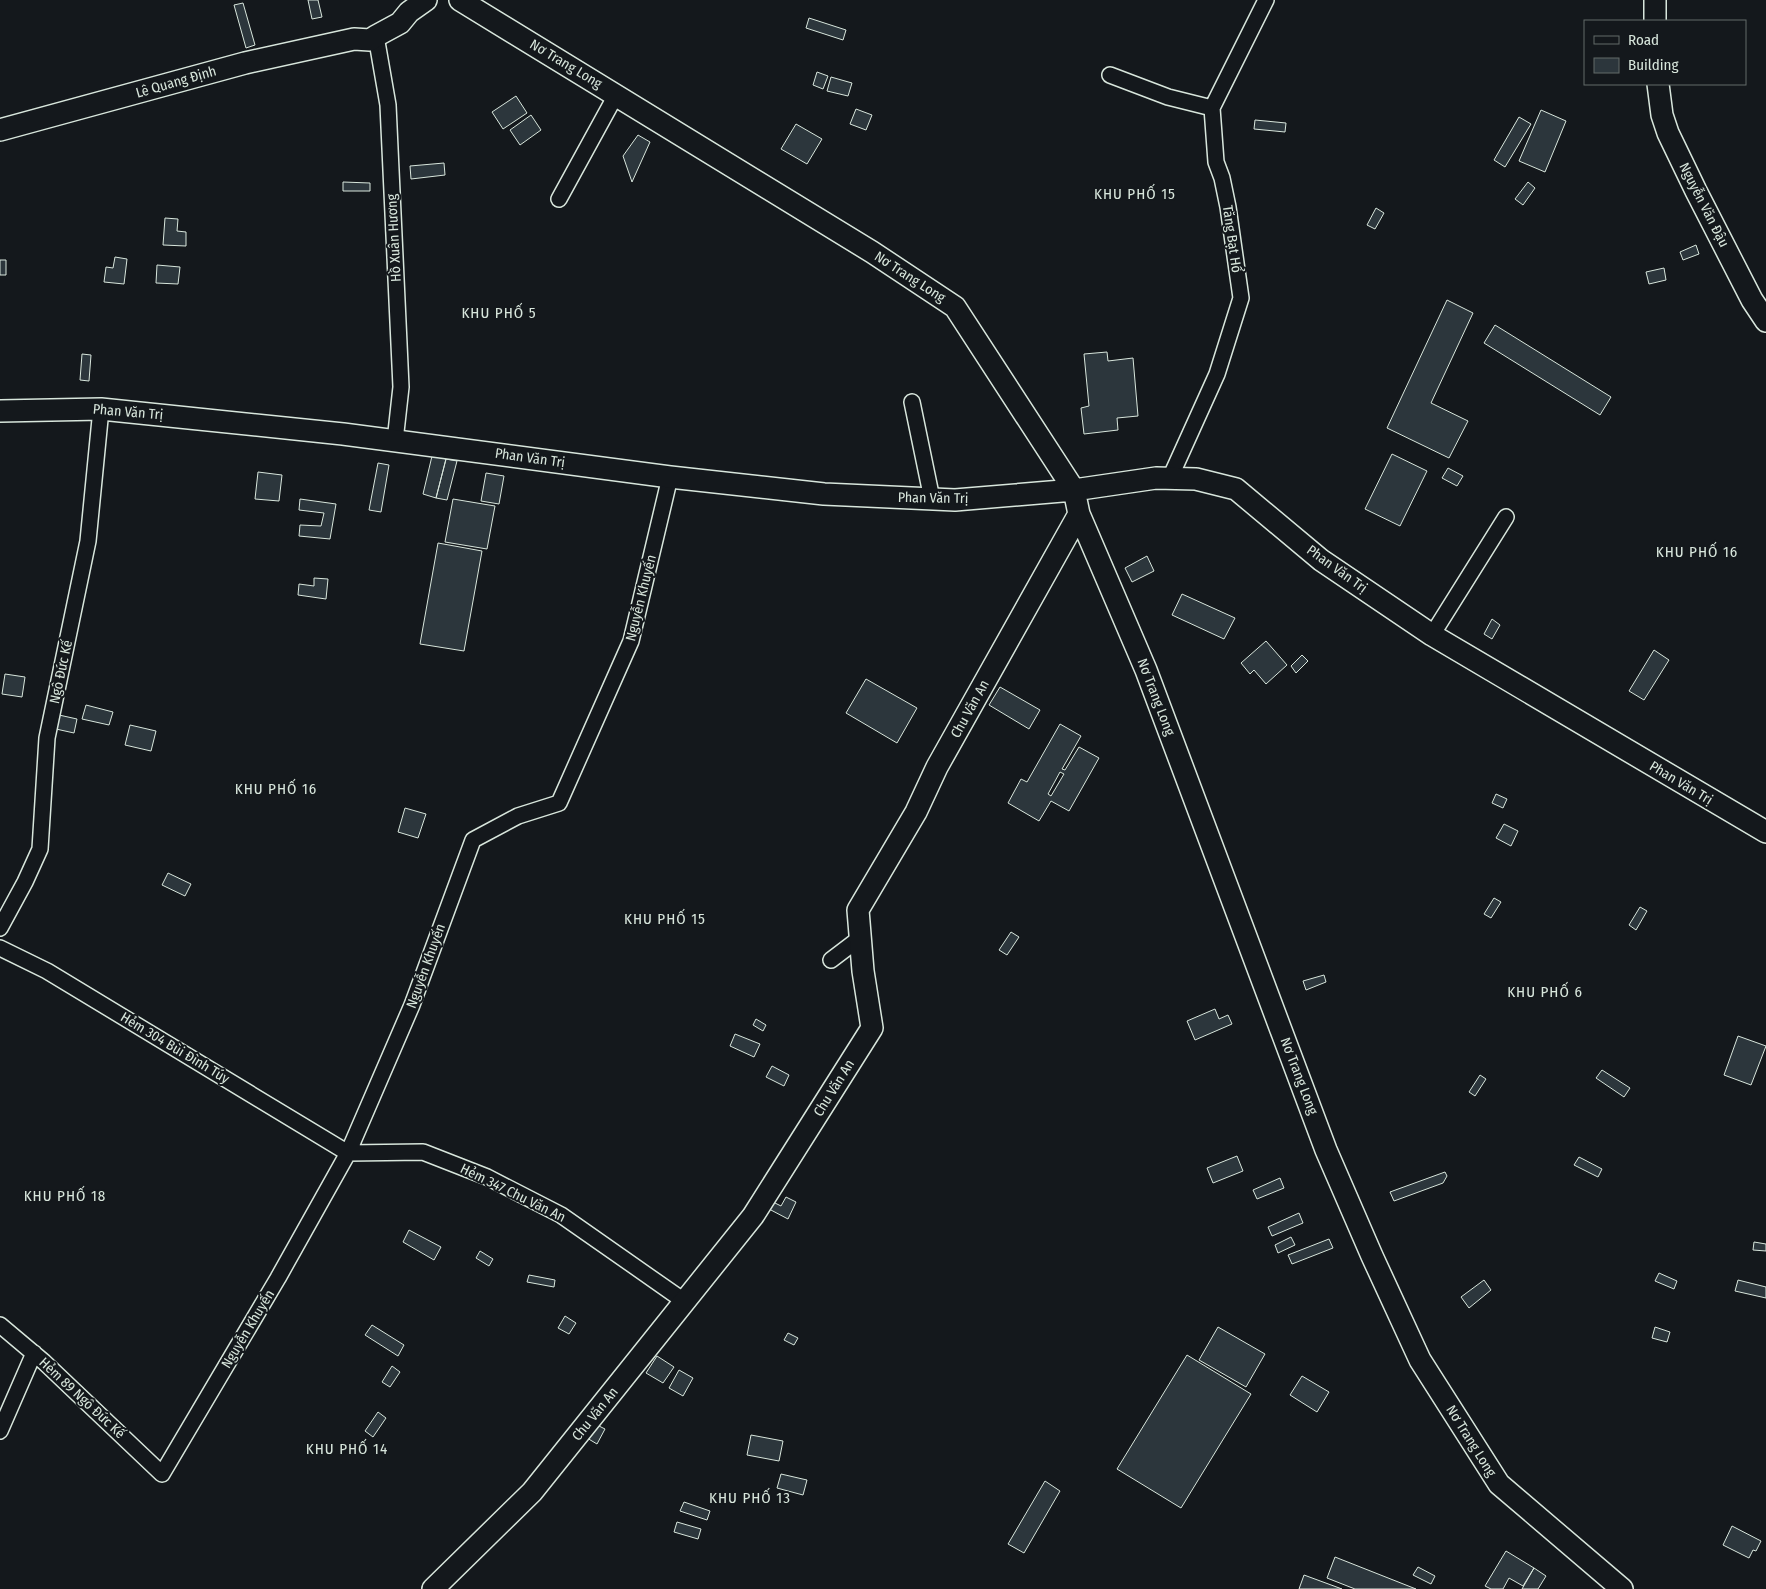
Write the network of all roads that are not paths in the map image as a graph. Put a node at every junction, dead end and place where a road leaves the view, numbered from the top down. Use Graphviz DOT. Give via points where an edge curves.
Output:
graph roads {
  1 [pos="426,0"];
  2 [pos="460,0"];
  3 [pos="1266,0"];
  4 [pos="1654,0"];
  5 [pos="409,12"];
  6 [pos="1655,20"];
  7 [pos="376,36"];
  8 [pos="354,39"];
  9 [pos="1110,75"];
  10 [pos="1658,85"];
  11 [pos="616,95"];
  12 [pos="1212,108"];
  13 [pos="0,130"];
  14 [pos="559,199"];
  15 [pos="1766,321"];
  16 [pos="912,402"];
  17 [pos="101,409"];
  18 [pos="0,411"];
  19 [pos="395,441"];
  20 [pos="670,477"];
  21 [pos="1170,478"];
  22 [pos="1074,490"];
  23 [pos="932,499"];
  24 [pos="1079,514"];
  25 [pos="1506,517"];
  26 [pos="1432,635"];
  27 [pos="1766,832"];
  28 [pos="0,928"];
  29 [pos="860,938"];
  30 [pos="0,948"];
  31 [pos="832,960"];
  32 [pos="348,1153"];
  33 [pos="684,1301"];
  34 [pos="0,1324"];
  35 [pos="34,1353"];
  36 [pos="0,1431"];
  37 [pos="162,1474"];
  38 [pos="433,1589"];
  39 [pos="1622,1589"];
  1 -- 5 [label="main road, Lê Quang Định"];
  2 -- 11 [label="main road, Nơ Trang Long"];
  3 -- 12 [label="street"];
  4 -- 6 [label="main road"];
  5 -- 7 [label="main road, Lê Quang Định" via="400,23"];
  5 -- 8 [label="main road, Lê Quang Định" via="395,12 366,27"];
  7 -- 8 [label="main road, Lê Quang Định" via="370,40"];
  7 -- 19 [label="street, Hồ Xuân Hương" via="388,105 397,292 401,387"];
  8 -- 13 [label="main road, Lê Quang Định" via="245,63"];
  9 -- 12 [label="street" via="1168,97"];
  10 -- 15 [label="main road, Nguyễn Văn Đậu" via="1668,133 1752,300"];
  11 -- 14 [label="street"];
  11 -- 22 [label="main road, Nơ Trang Long" via="872,252 955,307"];
  12 -- 21 [label="street, Tăng Bạt Hổ" via="1216,162 1228,207 1241,298 1216,374"];
  16 -- 23 [label="street"];
  17 -- 18 [label="main road, Phan Văn Trị"];
  17 -- 19 [label="main road, Phan Văn Trị"];
  17 -- 28 [label="street, Ngô Đức Kế" via="88,542 47,738 40,849"];
  19 -- 20 [label="main road, Phan Văn Trị"];
  20 -- 23 [label="main road, Phan Văn Trị" via="824,494"];
  20 -- 32 [label="street, Nguyễn Khuyến" via="631,641 560,803 518,816 473,840 412,1005"];
  21 -- 22 [label="main road, Phan Văn Trị"];
  21 -- 26 [label="main road, Phan Văn Trị" via="1236,489 1321,560"];
  22 -- 23 [label="main road, Phan Văn Trị"];
  22 -- 24 [label="main road, Nơ Trang Long"];
  24 -- 29 [label="main road, Chu Văn An" via="937,767 916,812 858,910"];
  24 -- 39 [label="main road, Nơ Trang Long" via="1146,670 1326,1150 1420,1360 1499,1484"];
  25 -- 26 [label="street"];
  26 -- 27 [label="main road, Phan Văn Trị"];
  29 -- 31 [label="street"];
  29 -- 33 [label="main road, Chu Văn An" via="872,1028 753,1216"];
  30 -- 32 [label="street, Hẻm 304 Bùi Đình Túy" via="47,971"];
  32 -- 33 [label="street, Hẻm 347 Chu Văn An" via="423,1152 488,1178 561,1215"];
  32 -- 37 [label="street, Nguyễn Khuyến"];
  33 -- 38 [label="main road, Chu Văn An" via="532,1492"];
  34 -- 35 [label="street, Hẻm 89 Ngô Đức Kế"];
  35 -- 36 [label="street"];
  35 -- 37 [label="street, Hẻm 89 Ngô Đức Kế"];
}
